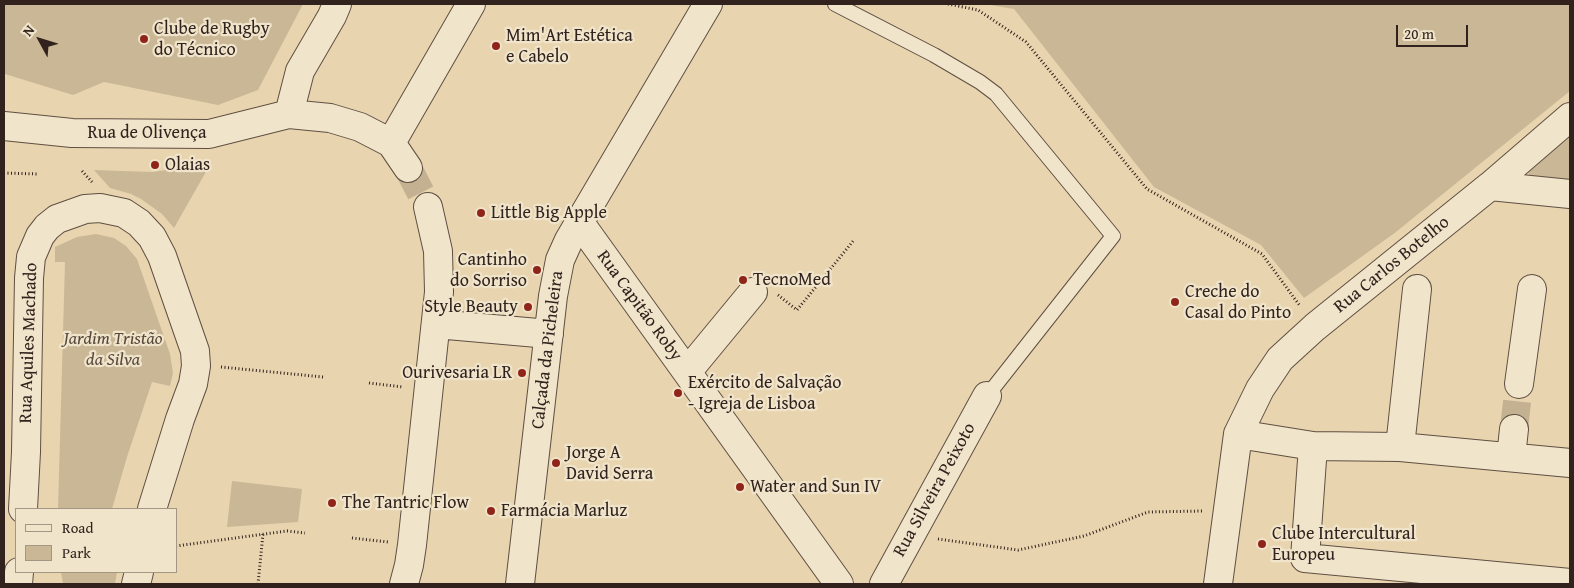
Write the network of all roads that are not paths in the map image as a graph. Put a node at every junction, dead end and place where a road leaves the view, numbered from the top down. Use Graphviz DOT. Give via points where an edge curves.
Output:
graph roads {
  1 [pos="336,4"];
  2 [pos="471,4"];
  3 [pos="708,4"];
  4 [pos="834,4"];
  5 [pos="289,114"];
  6 [pos="1570,117"];
  7 [pos="4,126"];
  8 [pos="391,142"];
  9 [pos="408,168"];
  10 [pos="1490,186"];
  11 [pos="1570,194"];
  12 [pos="428,207"];
  13 [pos="580,223"];
  14 [pos="1417,289"];
  15 [pos="1532,289"];
  16 [pos="753,292"];
  17 [pos="436,324"];
  18 [pos="549,334"];
  19 [pos="686,372"];
  20 [pos="1519,384"];
  21 [pos="987,396"];
  22 [pos="1514,429"];
  23 [pos="1238,434"];
  24 [pos="1313,446"];
  25 [pos="1400,448"];
  26 [pos="1511,458"];
  27 [pos="1570,463"];
  28 [pos="24,508"];
  29 [pos="152,508"];
  30 [pos="1570,583"];
  31 [pos="404,584"];
  32 [pos="520,584"];
  33 [pos="839,584"];
  34 [pos="884,584"];
  35 [pos="1218,584"];
  1 -- 5 [label="street" via="300,71"];
  2 -- 8 [label="street"];
  3 -- 13 [label="street, Calçada da Picheleira"];
  4 -- 21 [label="lane" via="941,59 996,94 1113,236"];
  5 -- 7 [label="street, Rua de Olivença" via="209,134 72,133"];
  5 -- 8 [label="street, Rua de Olivença" via="330,118 360,127"];
  6 -- 10 [label="street, Rua Carlos Botelho"];
  8 -- 9 [label="street"];
  10 -- 11 [label="street"];
  10 -- 23 [label="street, Rua Carlos Botelho" via="1315,327 1280,360 1260,389"];
  12 -- 17 [label="street" via="438,251"];
  13 -- 18 [label="street, Calçada da Picheleira" via="564,250 557,271"];
  13 -- 19 [label="street, Rua Capitão Roby"];
  14 -- 25 [label="street"];
  15 -- 20 [label="street"];
  16 -- 19 [label="street"];
  17 -- 18 [label="street"];
  17 -- 31 [label="street" via="412,545"];
  18 -- 32 [label="street, Calçada da Picheleira"];
  19 -- 33 [label="street, Rua Capitão Roby"];
  21 -- 34 [label="street, Rua Silveira Peixoto"];
  22 -- 26 [label="street"];
  23 -- 24 [label="street"];
  23 -- 35 [label="street, Rua Carlos Botelho"];
  24 -- 25 [label="street"];
  24 -- 30 [label="street" via="1305,558"];
  25 -- 26 [label="street"];
  26 -- 27 [label="street"];
  28 -- 29 [label="street, Rua Aquiles Machado" via="31,257 40,236 57,219 85,209 100,208 124,213 152,237 192,344 196,366"];
}
